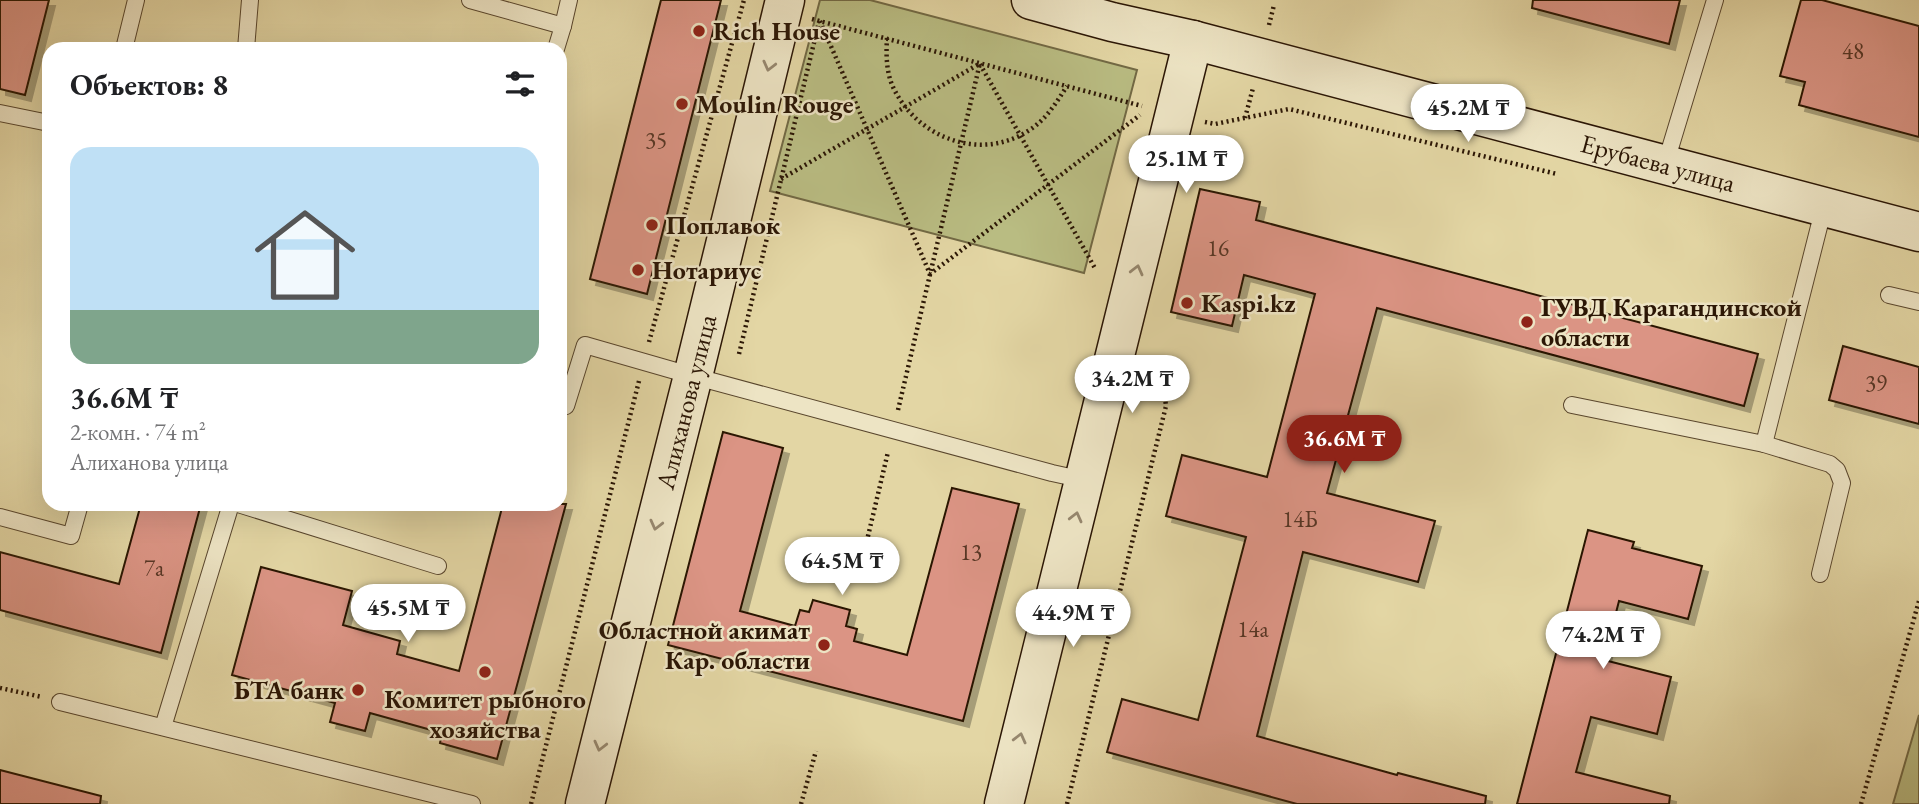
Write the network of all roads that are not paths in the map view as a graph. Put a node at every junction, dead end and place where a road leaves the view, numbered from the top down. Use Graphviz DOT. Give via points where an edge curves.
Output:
graph roads {
  1 [pos="136,0"];
  2 [pos="250,0"];
  3 [pos="470,0"];
  4 [pos="569,0"];
  5 [pos="1031,0"];
  6 [pos="1715,0"];
  7 [pos="784,5"];
  8 [pos="563,26"];
  9 [pos="1193,40"];
  10 [pos="126,42"];
  11 [pos="247,42"];
  12 [pos="558,42"];
  13 [pos="0,113"];
  14 [pos="42,122"];
  15 [pos="1665,165"];
  16 [pos="1824,207"];
  17 [pos="1919,232"];
  18 [pos="1889,295"];
  19 [pos="1919,302"];
  20 [pos="693,376"];
  21 [pos="567,403"];
  22 [pos="1572,405"];
  23 [pos="1764,444"];
  24 [pos="1086,480"];
  25 [pos="78,511"];
  26 [pos="229,511"];
  27 [pos="261,511"];
  28 [pos="0,517"];
  29 [pos="438,566"];
  30 [pos="1820,574"];
  31 [pos="60,702"];
  32 [pos="163,727"];
  33 [pos="472,804"];
  34 [pos="585,804"];
  35 [pos="1004,804"];
  1 -- 10 [label="lane"];
  2 -- 11 [label="lane"];
  3 -- 8 [label="lane"];
  4 -- 8 [label="lane"];
  5 -- 9 [label="street, Ерубаева улица"];
  6 -- 15 [label="lane"];
  7 -- 20 [label="street, Алиханова улица, one-way"];
  8 -- 12 [label="lane"];
  9 -- 15 [label="street, Ерубаева улица"];
  24 -- 9 [label="street, one-way"];
  13 -- 14 [label="lane"];
  15 -- 16 [label="street, Ерубаева улица"];
  16 -- 17 [label="street, Ерубаева улица"];
  16 -- 23 [label="lane"];
  18 -- 19 [label="lane"];
  20 -- 21 [label="lane" via="585,345"];
  20 -- 24 [label="lane"];
  20 -- 34 [label="street, Алиханова улица, one-way"];
  22 -- 23 [label="lane"];
  23 -- 30 [label="lane" via="1837,470 1842,483"];
  35 -- 24 [label="street, one-way"];
  25 -- 28 [label="lane" via="71,536"];
  26 -- 32 [label="lane"];
  27 -- 29 [label="lane"];
  31 -- 32 [label="lane"];
  32 -- 33 [label="lane"];
}
